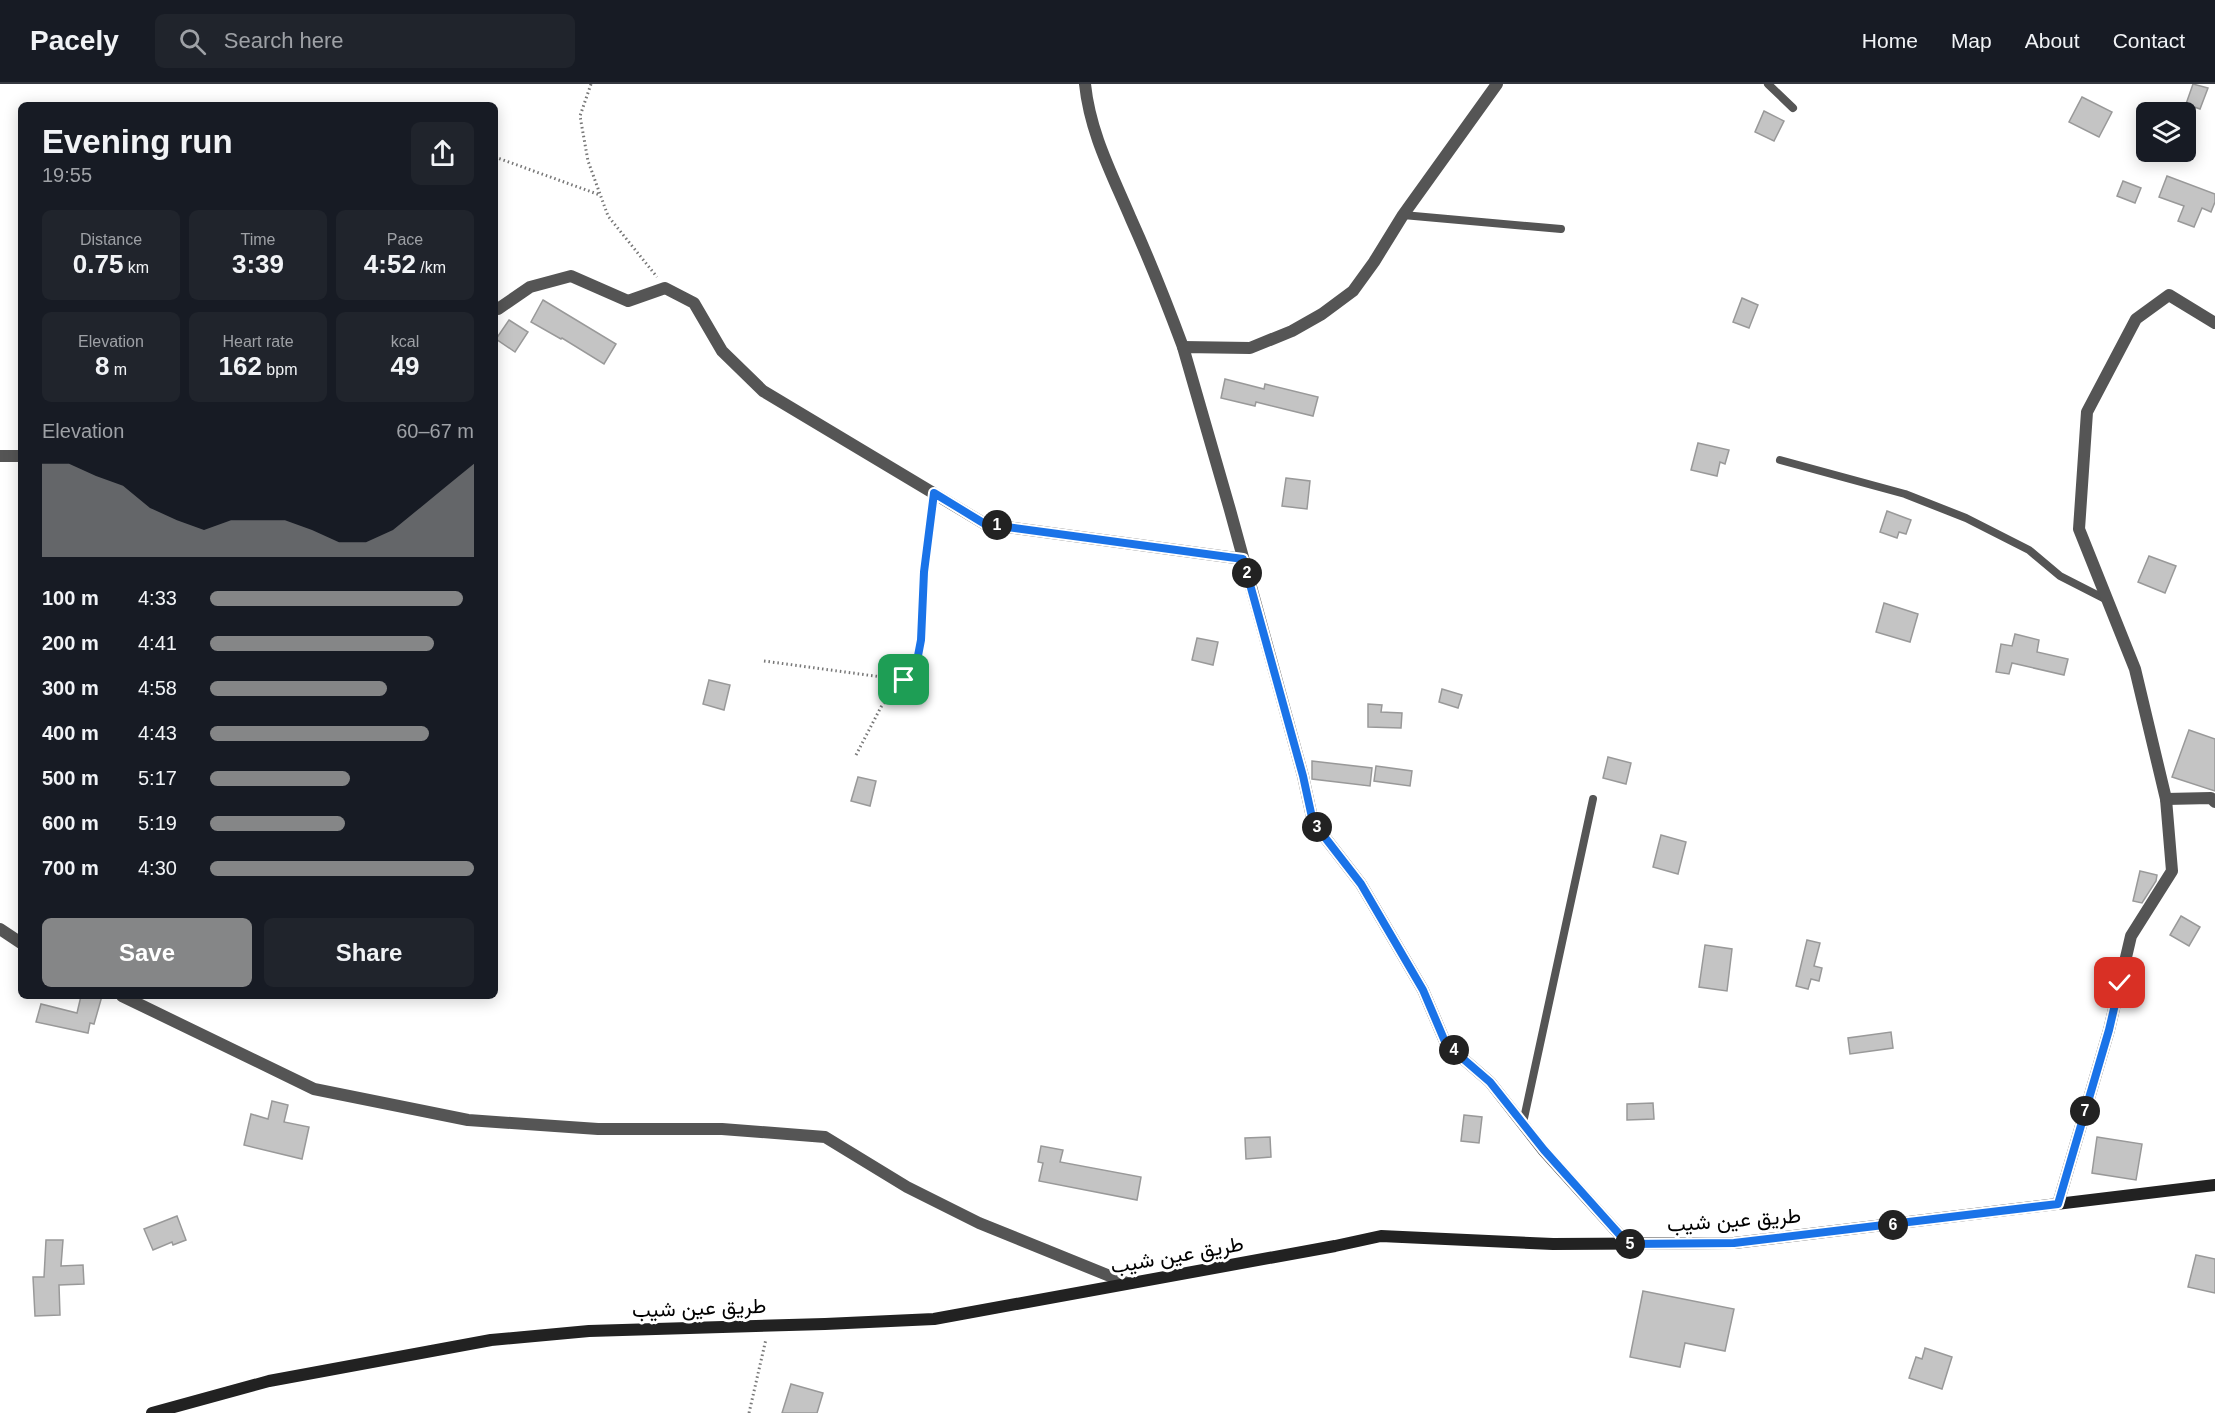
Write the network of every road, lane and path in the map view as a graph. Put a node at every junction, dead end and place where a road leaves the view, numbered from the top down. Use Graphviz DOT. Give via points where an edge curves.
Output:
graph roads {
  1 [pos="591,84"];
  2 [pos="1084,84"];
  3 [pos="1497,84"];
  4 [pos="1768,84"];
  5 [pos="1793,108"];
  6 [pos="498,159"];
  7 [pos="600,195"];
  8 [pos="1403,215"];
  9 [pos="1561,229"];
  10 [pos="665,288"];
  11 [pos="498,311"];
  12 [pos="2215,323"];
  13 [pos="1183,347"];
  14 [pos="0,456"];
  15 [pos="18,456"];
  16 [pos="1780,460"];
  17 [pos="934,493"];
  18 [pos="1243,559"];
  19 [pos="2108,600"];
  20 [pos="764,661"];
  21 [pos="904,680"];
  22 [pos="856,755"];
  23 [pos="1593,799"];
  24 [pos="2166,799"];
  25 [pos="2215,802"];
  26 [pos="0,929"];
  27 [pos="18,941"];
  28 [pos="128,999"];
  29 [pos="1523,1123"];
  30 [pos="2215,1185"];
  31 [pos="2058,1204"];
  32 [pos="1628,1244"];
  33 [pos="1127,1283"];
  34 [pos="769,1326"];
  35 [pos="152,1413"];
  36 [pos="749,1413"];
  1 -- 7 [label="path" via="580,116 588,161"];
  2 -- 13 [label="street" via="1087,110 1099,146"];
  3 -- 8 [label="street"];
  4 -- 5 [label="lane"];
  6 -- 7 [label="path"];
  7 -- 10 [label="path" via="608,216"];
  8 -- 9 [label="lane"];
  8 -- 13 [label="street" via="1353,291 1322,314 1250,348"];
  10 -- 11 [label="street" via="628,301 571,276 530,287"];
  10 -- 17 [label="street" via="694,303 722,351 763,391"];
  12 -- 19 [label="street" via="2169,295 2136,319 2086,412 2079,528"];
  13 -- 18 [label="street"];
  14 -- 15 [label="street"];
  16 -- 19 [label="lane" via="1905,494 1966,518 2029,550 2060,576"];
  17 -- 18 [label="street" via="985,524"];
  17 -- 21 [label="path" via="924,572 921,640 917,661"];
  18 -- 29 [label="street" via="1313,822 1361,884 1423,990 1446,1044 1490,1082"];
  19 -- 24 [label="street" via="2135,669"];
  20 -- 21 [label="path"];
  21 -- 22 [label="path" via="881,707"];
  23 -- 29 [label="lane"];
  24 -- 25 [label="street" via="2211,798"];
  24 -- 31 [label="street" via="2172,871 2131,936 2109,1030"];
  26 -- 27 [label="street"];
  28 -- 33 [label="street" via="314,1089 468,1120 598,1129 722,1129 825,1137 907,1187 979,1223"];
  29 -- 32 [label="street"];
  30 -- 31 [label="main road, طريق عين شيب"];
  31 -- 32 [label="main road, طريق عين شيب" via="1734,1243"];
  32 -- 33 [label="main road, طريق عين شيب" via="1381,1236"];
  33 -- 34 [label="main road, طريق عين شيب" via="934,1319"];
  34 -- 35 [label="main road, طريق عين شيب" via="589,1331 491,1340 269,1381"];
  34 -- 36 [label="path"];
}
